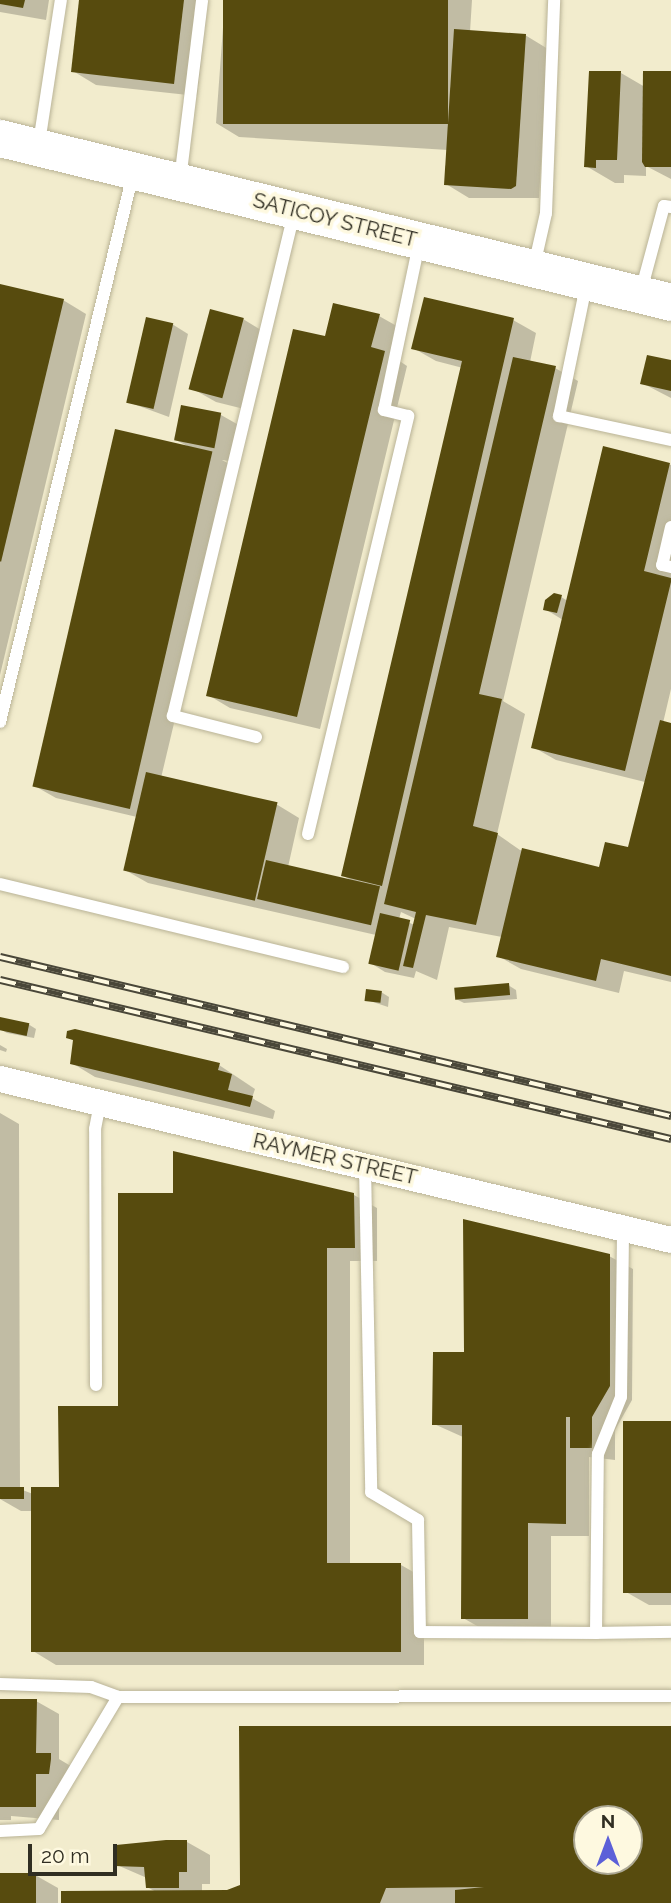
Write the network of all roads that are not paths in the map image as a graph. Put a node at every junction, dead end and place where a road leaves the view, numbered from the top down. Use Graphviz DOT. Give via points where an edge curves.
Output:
graph roads {
  1 [pos="61,0"];
  2 [pos="202,0"];
  3 [pos="554,0"];
  4 [pos="0,138"];
  5 [pos="39,147"];
  6 [pos="134,171"];
  7 [pos="180,182"];
  8 [pos="671,207"];
  9 [pos="295,209"];
  10 [pos="420,241"];
  11 [pos="533,270"];
  12 [pos="586,282"];
  13 [pos="656,298"];
  14 [pos="671,440"];
  15 [pos="671,527"];
  16 [pos="671,567"];
  17 [pos="0,722"];
  18 [pos="257,737"];
  19 [pos="308,834"];
  20 [pos="0,884"];
  21 [pos="343,967"];
  22 [pos="0,1079"];
  23 [pos="100,1103"];
  24 [pos="365,1166"];
  25 [pos="624,1228"];
  26 [pos="671,1240"];
  27 [pos="96,1385"];
  28 [pos="671,1632"];
  29 [pos="596,1633"];
  30 [pos="0,1684"];
  31 [pos="671,1696"];
  32 [pos="118,1697"];
  33 [pos="0,1830"];
  1 -- 5 [label="lane"];
  2 -- 7 [label="lane"];
  3 -- 11 [label="lane" via="546,213"];
  4 -- 5 [label="street, SATICOY STREET"];
  5 -- 6 [label="street, SATICOY STREET"];
  6 -- 7 [label="street, SATICOY STREET"];
  6 -- 17 [label="lane"];
  7 -- 9 [label="street, SATICOY STREET"];
  8 -- 13 [label="lane" via="664,206"];
  9 -- 10 [label="street, SATICOY STREET"];
  9 -- 18 [label="lane" via="173,716"];
  10 -- 11 [label="street, SATICOY STREET"];
  10 -- 19 [label="lane" via="384,410 408,416"];
  11 -- 12 [label="street, SATICOY STREET"];
  12 -- 13 [label="street, SATICOY STREET"];
  12 -- 14 [label="lane" via="559,416"];
  15 -- 16 [label="lane" via="662,565"];
  20 -- 21 [label="lane"];
  22 -- 23 [label="street, RAYMER STREET"];
  23 -- 24 [label="street, RAYMER STREET"];
  23 -- 27 [label="lane" via="95,1129"];
  24 -- 25 [label="street, RAYMER STREET"];
  24 -- 29 [label="lane" via="371,1492 418,1520 420,1632"];
  25 -- 26 [label="street, RAYMER STREET"];
  25 -- 29 [label="lane" via="621,1397 598,1454"];
  28 -- 29 [label="lane"];
  30 -- 32 [label="lane" via="91,1687"];
  31 -- 32 [label="lane"];
  32 -- 33 [label="lane" via="39,1829"];
}
